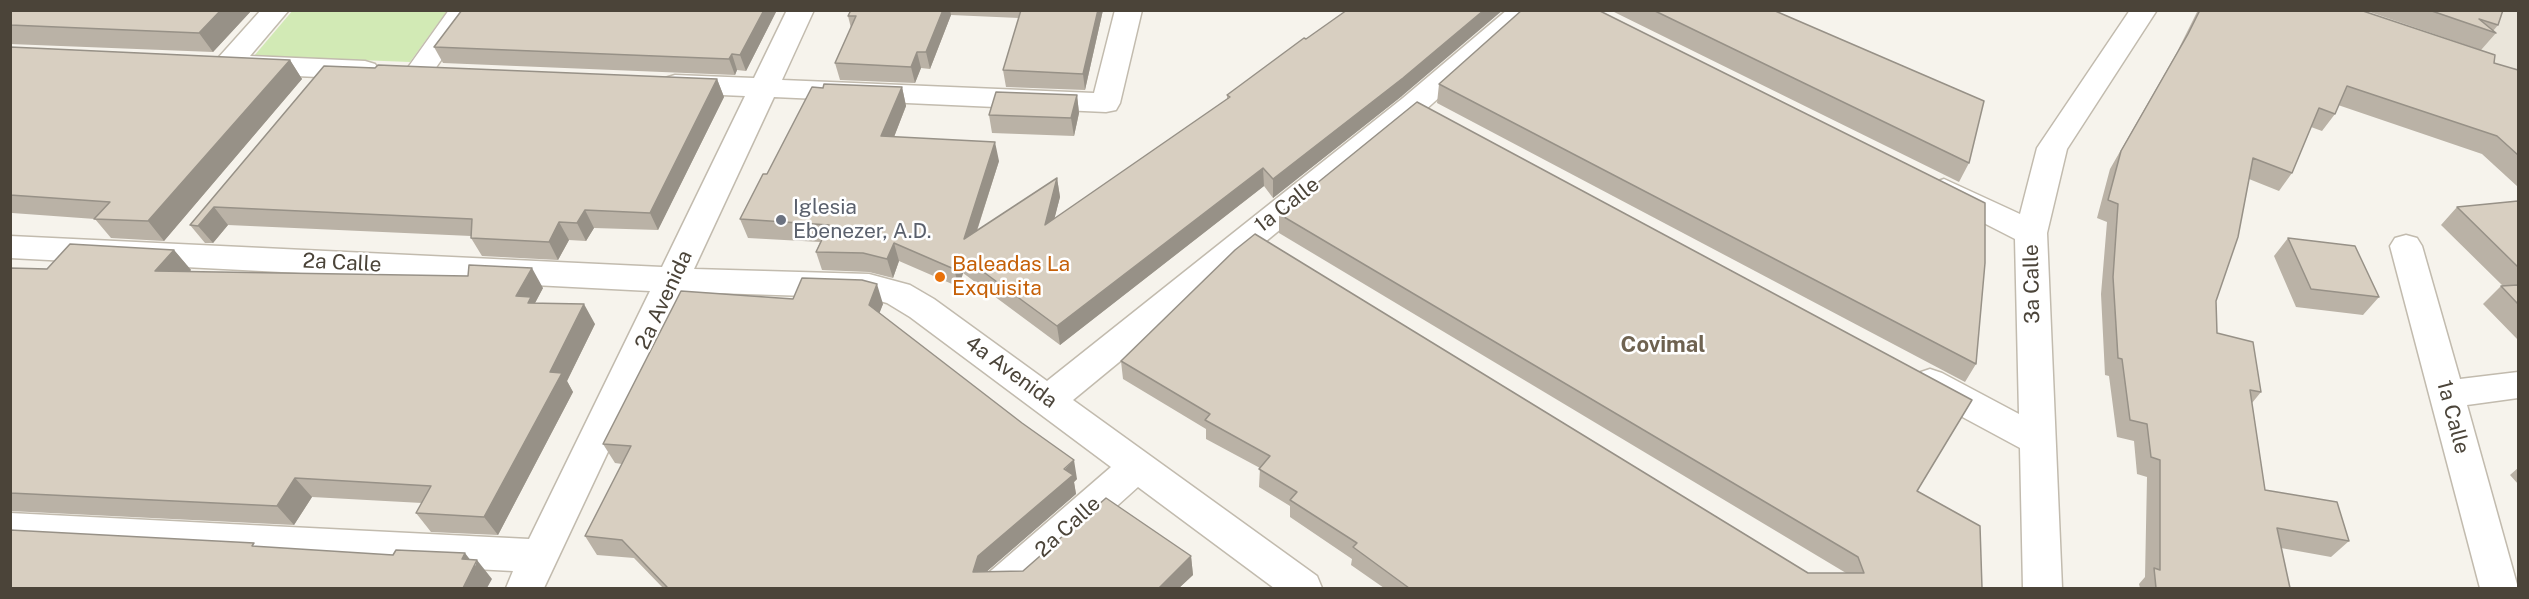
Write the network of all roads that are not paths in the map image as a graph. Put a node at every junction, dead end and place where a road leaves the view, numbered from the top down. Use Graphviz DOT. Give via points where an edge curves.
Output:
graph roads {
  1 [pos="276,10"];
  2 [pos="463,10"];
  3 [pos="801,10"];
  4 [pos="1129,10"];
  5 [pos="1524,10"];
  6 [pos="2144,10"];
  7 [pos="329,69"];
  8 [pos="418,73"];
  9 [pos="454,74"];
  10 [pos="645,82"];
  11 [pos="764,88"];
  12 [pos="307,95"];
  13 [pos="1413,105"];
  14 [pos="1444,122"];
  15 [pos="1924,180"];
  16 [pos="196,227"];
  17 [pos="1251,233"];
  18 [pos="2031,233"];
  19 [pos="2406,246"];
  20 [pos="10,247"];
  21 [pos="1282,252"];
  22 [pos="174,254"];
  23 [pos="673,280"];
  24 [pos="1909,371"];
  25 [pos="2518,385"];
  26 [pos="2446,394"];
  27 [pos="1048,399"];
  28 [pos="2035,439"];
  29 [pos="1138,465"];
  30 [pos="15,535"];
  31 [pos="533,572"];
  32 [pos="999,588"];
  33 [pos="1303,588"];
  34 [pos="2042,588"];
  35 [pos="2500,588"];
  1 -- 7 [label="street" via="217,64"];
  2 -- 8 [label="street"];
  3 -- 11 [label="street, 2a Avenida"];
  4 -- 11 [label="street" via="1106,103"];
  5 -- 13 [label="street, 1a Calle"];
  6 -- 18 [label="street, 3a Calle" via="2052,148"];
  7 -- 8 [label="street"];
  7 -- 12 [label="street"];
  8 -- 9 [label="street"];
  10 -- 11 [label="street"];
  11 -- 23 [label="street, 2a Avenida"];
  13 -- 14 [label="street"];
  13 -- 17 [label="street, 1a Calle"];
  15 -- 18 [label="street"];
  16 -- 22 [label="street"];
  17 -- 21 [label="street"];
  17 -- 27 [label="street, 1a Calle"];
  18 -- 28 [label="street, 3a Calle"];
  19 -- 26 [label="street, 1a Calle"];
  20 -- 22 [label="street, 2a Calle"];
  22 -- 23 [label="street, 2a Calle"];
  23 -- 27 [label="street, 4a Avenida" via="884,289 922,308"];
  23 -- 31 [label="street, 2a Avenida"];
  24 -- 28 [label="street"];
  25 -- 26 [label="street"];
  26 -- 35 [label="street, 1a Calle"];
  27 -- 29 [label="street, 4a Avenida"];
  28 -- 34 [label="street, 3a Calle"];
  29 -- 32 [label="street, 2a Calle"];
  29 -- 33 [label="street, 4a Avenida"];
  30 -- 31 [label="street"];
}
